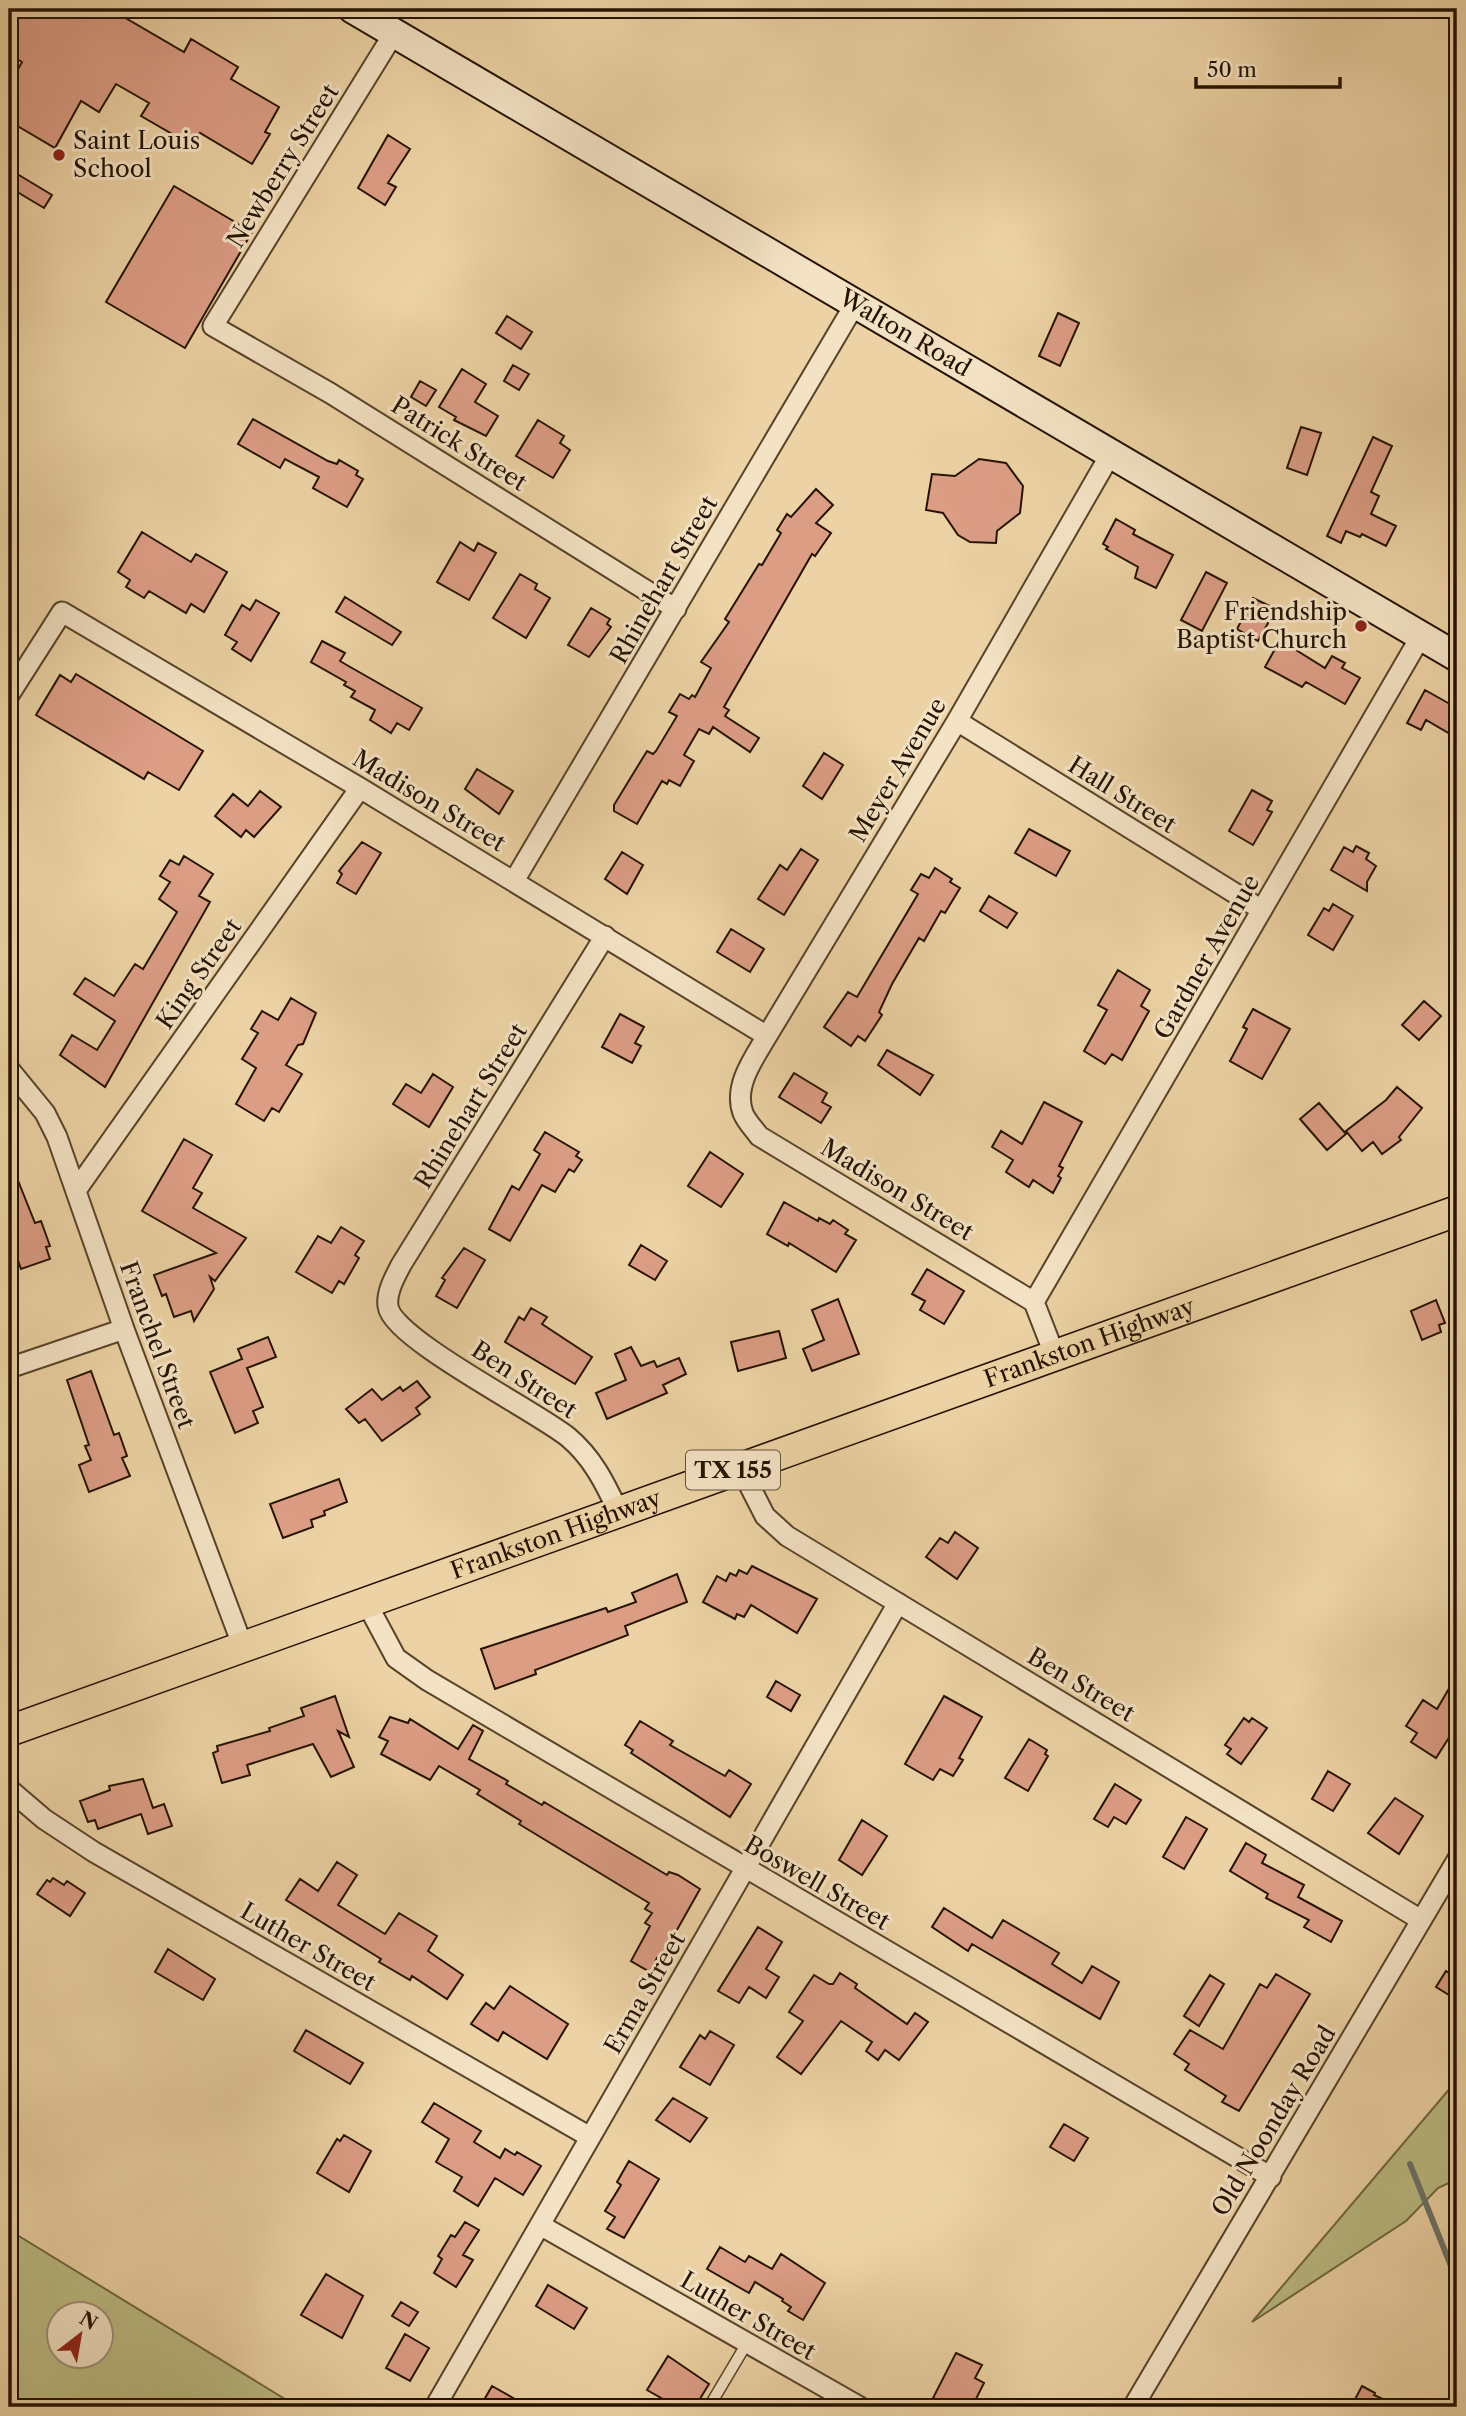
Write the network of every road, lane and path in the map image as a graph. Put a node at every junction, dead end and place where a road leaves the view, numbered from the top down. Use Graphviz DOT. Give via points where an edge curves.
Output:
graph roads {
  1 [pos="353,9"];
  2 [pos="394,33"];
  3 [pos="855,304"];
  4 [pos="213,326"];
  5 [pos="1110,455"];
  6 [pos="676,608"];
  7 [pos="1421,636"];
  8 [pos="1457,657"];
  9 [pos="9,695"];
  10 [pos="957,721"];
  11 [pos="360,788"];
  12 [pos="514,881"];
  13 [pos="1262,910"];
  14 [pos="605,936"];
  15 [pos="767,1037"];
  16 [pos="9,1069"];
  17 [pos="743,1113"];
  18 [pos="77,1189"];
  19 [pos="1457,1211"];
  20 [pos="1034,1302"];
  21 [pos="388,1306"];
  22 [pos="124,1329"];
  23 [pos="1055,1356"];
  24 [pos="9,1368"];
  25 [pos="740,1467"];
  26 [pos="618,1511"];
  27 [pos="366,1602"];
  28 [pos="898,1603"];
  29 [pos="243,1647"];
  30 [pos="9,1731"];
  31 [pos="9,1789"];
  32 [pos="1457,1860"];
  33 [pos="745,1870"];
  34 [pos="1421,1920"];
  35 [pos="590,2137"];
  36 [pos="1270,2177"];
  37 [pos="540,2225"];
  38 [pos="747,2343"];
  39 [pos="435,2407"];
  40 [pos="709,2407"];
  41 [pos="860,2407"];
  42 [pos="1133,2407"];
  1 -- 2 [label="street, Walton Road"];
  2 -- 3 [label="street, Walton Road"];
  2 -- 4 [label="street, Newberry Street"];
  3 -- 5 [label="street, Walton Road"];
  3 -- 6 [label="street, Rhinehart Street"];
  4 -- 6 [label="street, Patrick Street" via="330,393"];
  5 -- 7 [label="street, Walton Road"];
  5 -- 10 [label="street, Meyer Avenue"];
  6 -- 12 [label="street, Rhinehart Street"];
  7 -- 8 [label="street, Walton Road"];
  7 -- 13 [label="street, Gardner Avenue"];
  9 -- 11 [label="street, Madison Street" via="62,612"];
  10 -- 13 [label="street, Hall Street"];
  10 -- 15 [label="street, Meyer Avenue"];
  11 -- 12 [label="street, Madison Street"];
  11 -- 18 [label="street, King Street"];
  12 -- 14 [label="street, Madison Street"];
  13 -- 20 [label="street, Gardner Avenue"];
  14 -- 15 [label="street, Madison Street"];
  14 -- 21 [label="street, Rhinehart Street" via="401,1265"];
  15 -- 17 [label="street, Meyer Avenue" via="741,1091"];
  16 -- 18 [label="street, Franchel Street" via="45,1113"];
  17 -- 20 [label="street, Madison Street" via="759,1136"];
  18 -- 22 [label="street, Franchel Street"];
  19 -- 23 [label="main road, Frankston Highway / TX 155"];
  20 -- 23 [label="street"];
  21 -- 26 [label="street, Ben Street" via="396,1324 423,1345 568,1437 597,1469"];
  22 -- 24 [label="street"];
  22 -- 29 [label="street, Franchel Street"];
  23 -- 25 [label="main road, Frankston Highway / TX 155"];
  25 -- 26 [label="main road, Frankston Highway / TX 155"];
  25 -- 28 [label="street, Ben Street" via="758,1505 775,1526"];
  26 -- 27 [label="main road, Frankston Highway / TX 155"];
  27 -- 29 [label="main road, Frankston Highway / TX 155"];
  27 -- 33 [label="street, Boswell Street" via="387,1645 407,1667"];
  28 -- 33 [label="street, Erma Street"];
  28 -- 34 [label="street, Ben Street"];
  29 -- 30 [label="main road, Frankston Highway / TX 155"];
  31 -- 35 [label="street, Luther Street" via="94,1852"];
  32 -- 34 [label="street, Old Noonday Road"];
  33 -- 35 [label="street, Erma Street"];
  33 -- 36 [label="street, Boswell Street"];
  34 -- 36 [label="street, Old Noonday Road"];
  35 -- 37 [label="street, Erma Street"];
  36 -- 42 [label="street, Old Noonday Road"];
  37 -- 38 [label="street, Luther Street"];
  37 -- 39 [label="street, Erma Street"];
  38 -- 40 [label="lane"];
  38 -- 41 [label="street, Luther Street"];
}
